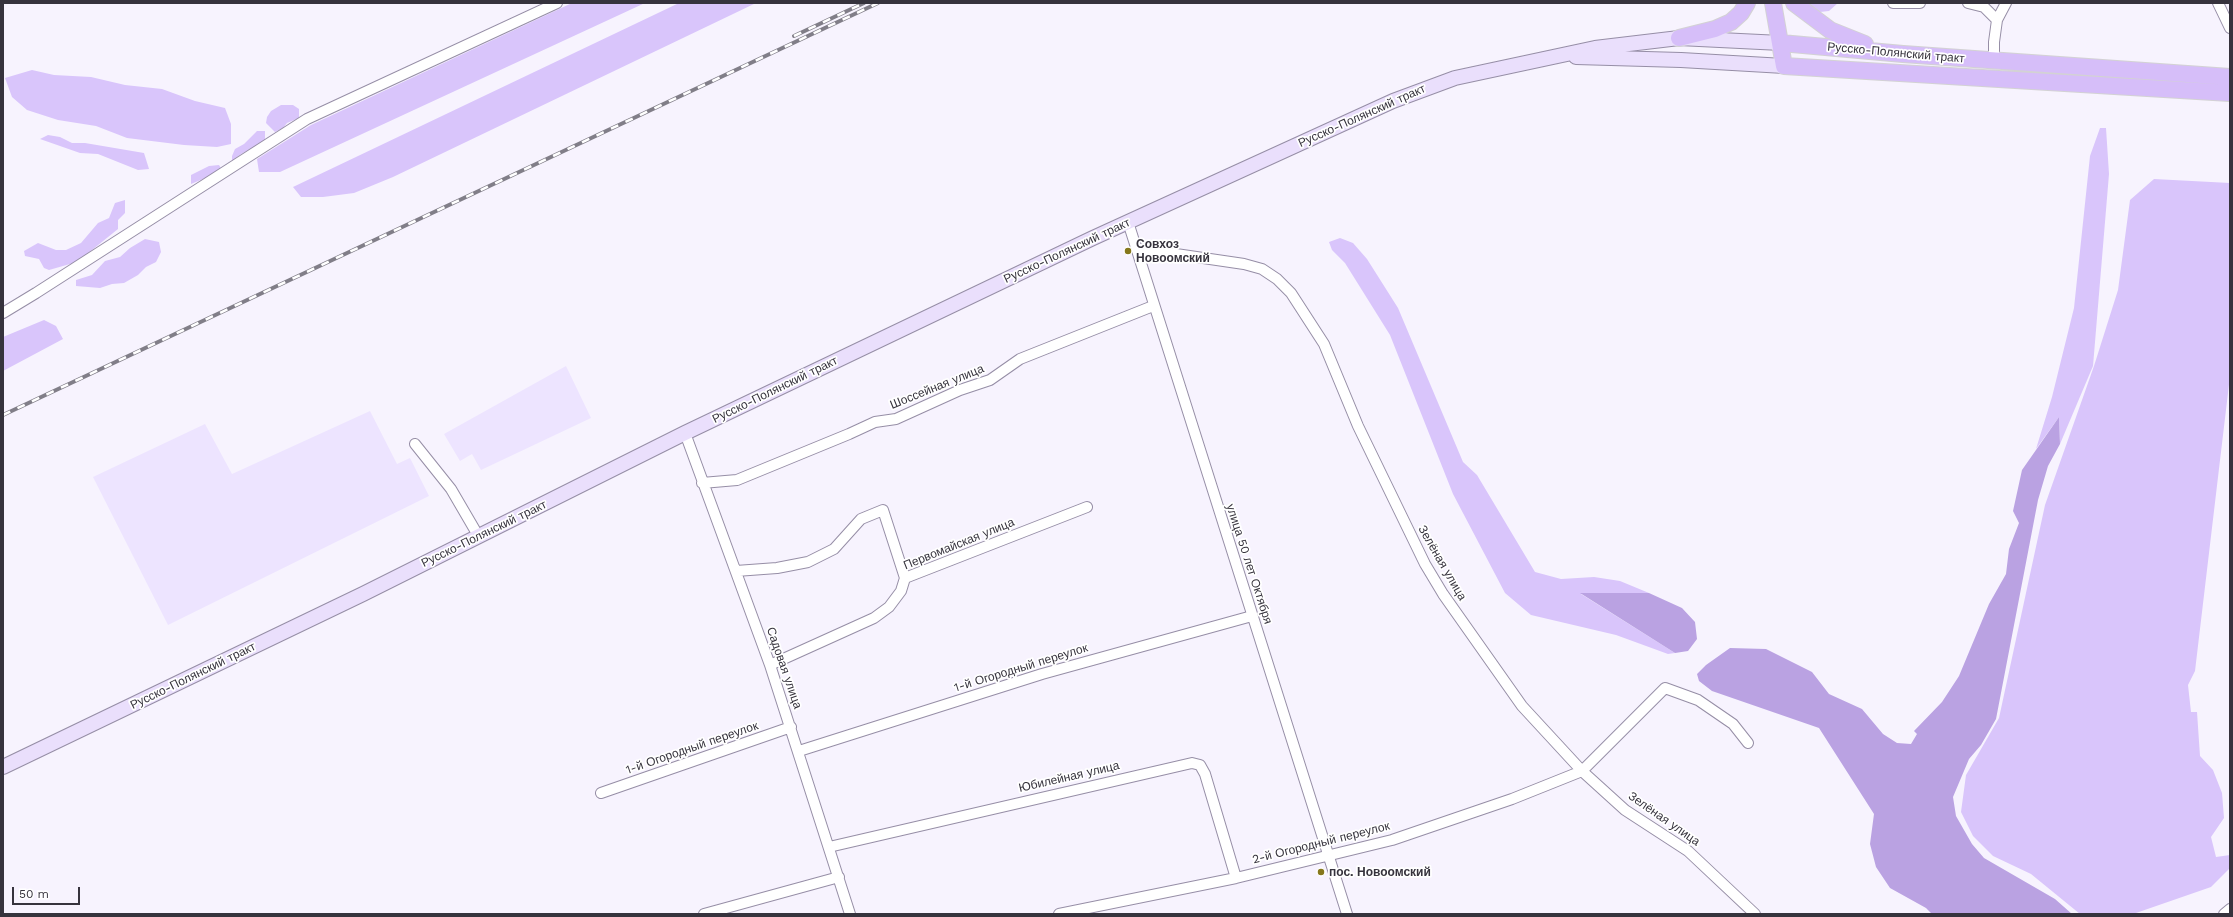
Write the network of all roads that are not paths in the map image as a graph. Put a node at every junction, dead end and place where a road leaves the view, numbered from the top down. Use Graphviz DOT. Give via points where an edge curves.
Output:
graph roads {
  1 [pos="557,3"];
  2 [pos="1748,3"];
  3 [pos="1773,3"];
  4 [pos="1794,3"];
  5 [pos="1893,3"];
  6 [pos="1920,3"];
  7 [pos="1968,3"];
  8 [pos="2006,3"];
  9 [pos="2218,3"];
  10 [pos="1997,20"];
  11 [pos="2230,28"];
  12 [pos="1679,38"];
  13 [pos="1781,43"];
  14 [pos="1903,54"];
  15 [pos="1563,56"];
  16 [pos="1994,61"];
  17 [pos="1784,66"];
  18 [pos="2230,77"];
  19 [pos="2230,93"];
  20 [pos="1128,222"];
  21 [pos="1135,248"];
  22 [pos="1153,306"];
  23 [pos="3,313"];
  24 [pos="685,433"];
  25 [pos="415,444"];
  26 [pos="702,483"];
  27 [pos="1087,507"];
  28 [pos="479,537"];
  29 [pos="736,571"];
  30 [pos="905,578"];
  31 [pos="1252,616"];
  32 [pos="770,665"];
  33 [pos="791,727"];
  34 [pos="1748,743"];
  35 [pos="799,751"];
  36 [pos="3,767"];
  37 [pos="1582,771"];
  38 [pos="601,793"];
  39 [pos="829,847"];
  40 [pos="1329,855"];
  41 [pos="839,877"];
  42 [pos="1236,878"];
  43 [pos="2230,909"];
  44 [pos="704,914"];
  45 [pos="850,914"];
  46 [pos="1059,914"];
  47 [pos="1347,914"];
  48 [pos="1755,914"];
  49 [pos="2224,914"];
  1 -- 23 [label="street" via="307,120"];
  2 -- 12 [label="main road" via="1731,22"];
  3 -- 13 [label="main road"];
  4 -- 14 [label="main road" via="1824,26 1846,38"];
  5 -- 6 [label="street"];
  7 -- 10 [label="street" via="1984,7"];
  8 -- 10 [label="street"];
  9 -- 11 [label="street"];
  10 -- 16 [label="street"];
  12 -- 13 [label="main road, Русско-Полянский тракт"];
  12 -- 15 [label="main road, Русско-Полянский тракт" via="1595,48"];
  13 -- 14 [label="main road, Русско-Полянский тракт"];
  13 -- 17 [label="main road"];
  14 -- 16 [label="main road, Русско-Полянский тракт"];
  15 -- 17 [label="main road, Русско-Полянский тракт"];
  15 -- 20 [label="main road, Русско-Полянский тракт" via="1480,72 1424,88"];
  16 -- 18 [label="main road, Русско-Полянский тракт"];
  17 -- 19 [label="main road, Русско-Полянский тракт"];
  20 -- 21 [label="street, улица 50 лет Октября"];
  20 -- 24 [label="main road, Русско-Полянский тракт"];
  21 -- 22 [label="street, улица 50 лет Октября"];
  21 -- 37 [label="street, Зелёная улица" via="1262,269 1292,293 1324,344 1399,514 1443,594 1522,706"];
  22 -- 26 [label="street, Шоссейная улица" via="1020,359 990,380 960,390 896,419 875,422 737,480"];
  22 -- 31 [label="street, улица 50 лет Октября"];
  24 -- 26 [label="street, Садовая улица"];
  24 -- 28 [label="main road, Русско-Полянский тракт"];
  25 -- 28 [label="street" via="451,489"];
  26 -- 29 [label="street, Садовая улица"];
  27 -- 30 [label="street, Первомайская улица"];
  28 -- 36 [label="main road, Русско-Полянский тракт"];
  29 -- 30 [label="street" via="808,562 834,549 861,519 883,510"];
  29 -- 32 [label="street, Садовая улица"];
  30 -- 32 [label="street, Первомайская улица" via="901,591 889,607 874,618"];
  31 -- 35 [label="street, 1-й Огородный переулок" via="1042,674"];
  31 -- 40 [label="street, улица 50 лет Октября"];
  32 -- 33 [label="street, Садовая улица"];
  33 -- 35 [label="street, Садовая улица"];
  33 -- 38 [label="street, 1-й Огородный переулок"];
  34 -- 37 [label="street" via="1733,724 1698,700 1664,688"];
  35 -- 39 [label="street, Садовая улица"];
  37 -- 40 [label="street, 2-й Огородный переулок" via="1498,804 1407,835"];
  37 -- 48 [label="street, Зелёная улица" via="1625,810 1694,855"];
  39 -- 41 [label="street, Садовая улица"];
  39 -- 42 [label="street, Юбилейная улица" via="1192,763 1200,766 1205,774"];
  40 -- 42 [label="street, 2-й Огородный переулок"];
  40 -- 47 [label="street, улица 50 лет Октября"];
  41 -- 44 [label="street"];
  41 -- 45 [label="street, Садовая улица"];
  42 -- 46 [label="street, 2-й Огородный переулок"];
  43 -- 49 [label="street"];
}
